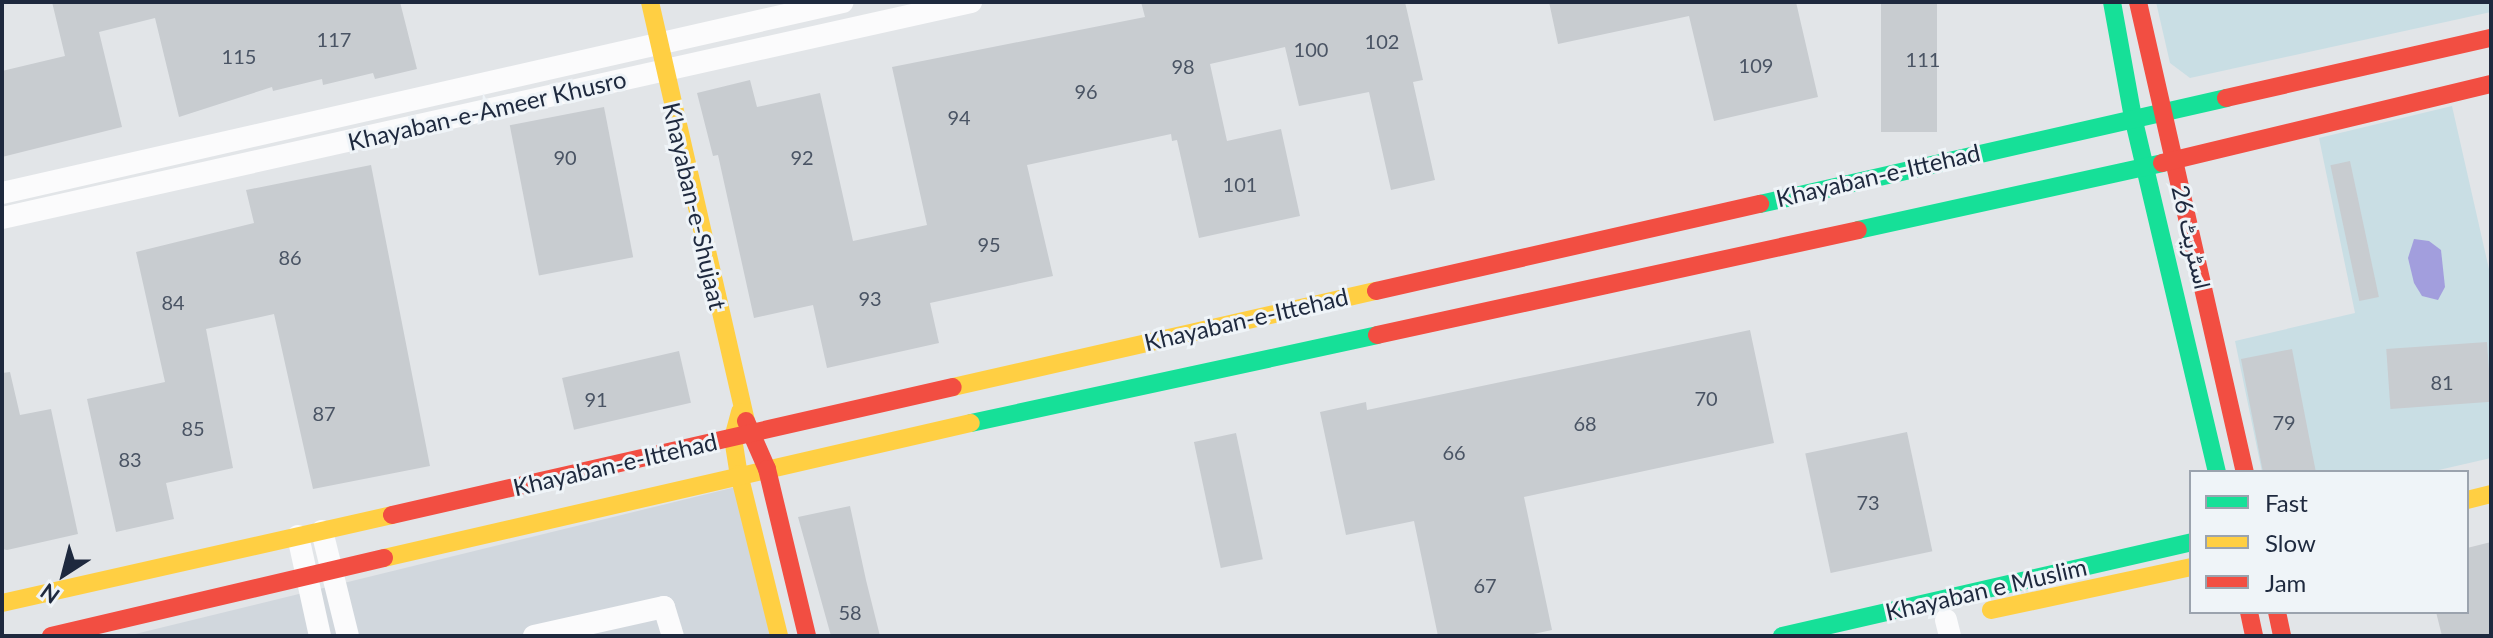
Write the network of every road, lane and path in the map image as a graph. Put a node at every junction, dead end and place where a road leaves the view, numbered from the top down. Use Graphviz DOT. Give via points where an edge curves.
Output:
graph roads {
  1 [pos="650,2"];
  2 [pos="843,2"];
  3 [pos="971,2"];
  4 [pos="2112,2"];
  5 [pos="2138,2"];
  6 [pos="2491,38"];
  7 [pos="659,44"];
  8 [pos="665,70"];
  9 [pos="2491,84"];
  10 [pos="2162,114"];
  11 [pos="2133,117"];
  12 [pos="2175,160"];
  13 [pos="2145,167"];
  14 [pos="2,193"];
  15 [pos="2,218"];
  16 [pos="741,409"];
  17 [pos="780,426"];
  18 [pos="755,432"];
  19 [pos="725,439"];
  20 [pos="792,464"];
  21 [pos="767,469"];
  22 [pos="2217,470"];
  23 [pos="2245,470"];
  24 [pos="732,476"];
  25 [pos="2491,494"];
  26 [pos="2469,500"];
  27 [pos="322,531"];
  28 [pos="298,536"];
  29 [pos="2189,542"];
  30 [pos="2189,567"];
  31 [pos="331,569"];
  32 [pos="307,575"];
  33 [pos="2,603"];
  34 [pos="2249,614"];
  35 [pos="2277,614"];
  36 [pos="1953,622"];
  37 [pos="51,636"];
  38 [pos="320,636"];
  39 [pos="348,636"];
  40 [pos="534,636"];
  41 [pos="673,636"];
  42 [pos="779,636"];
  43 [pos="807,636"];
  44 [pos="1782,636"];
  45 [pos="2254,636"];
  46 [pos="2282,636"];
  1 -- 7 [label="main road, Khayaban-e-Shujaat"];
  2 -- 7 [label="street, Khayaban-e-Ameer Khusro"];
  3 -- 8 [label="street, Khayaban-e-Ameer Khusro"];
  4 -- 11 [label="main road, اسٹریٹ 26"];
  5 -- 10 [label="main road, اسٹریٹ 26"];
  6 -- 10 [label="main road, Khayaban-e-Ittehad"];
  7 -- 8 [label="main road, Khayaban-e-Shujaat"];
  7 -- 14 [label="street, Khayaban-e-Ameer Khusro"];
  8 -- 15 [label="street, Khayaban-e-Ameer Khusro"];
  8 -- 16 [label="main road, Khayaban-e-Shujaat"];
  9 -- 12 [label="main road, Khayaban-e-Ittehad"];
  10 -- 11 [label="main road, Khayaban-e-Ittehad"];
  10 -- 12 [label="main road, اسٹریٹ 26"];
  11 -- 13 [label="main road, اسٹریٹ 26"];
  11 -- 17 [label="main road, Khayaban-e-Ittehad"];
  12 -- 13 [label="main road, Khayaban-e-Ittehad"];
  12 -- 23 [label="main road, اسٹریٹ 26"];
  13 -- 20 [label="main road, Khayaban-e-Ittehad"];
  13 -- 22 [label="main road, اسٹریٹ 26"];
  16 -- 18 [label="main road, Khayaban-e-Shujaat"];
  16 -- 19 [label="main road, Khayaban-e-Shujaat"];
  17 -- 18 [label="main road, Khayaban-e-Ittehad"];
  17 -- 20 [label="main road" via="771,449"];
  18 -- 19 [label="main road, Khayaban-e-Ittehad"];
  18 -- 21 [label="main road, Khayaban-e-Shujaat"];
  19 -- 24 [label="main road" via="734,457"];
  19 -- 27 [label="main road, Khayaban-e-Ittehad"];
  20 -- 21 [label="main road, Khayaban-e-Ittehad"];
  21 -- 24 [label="main road, Khayaban-e-Ittehad"];
  21 -- 43 [label="main road, Khayaban-e-Shujaat"];
  24 -- 31 [label="main road, Khayaban-e-Ittehad"];
  24 -- 42 [label="main road"];
  25 -- 26 [label="main road"];
  27 -- 28 [label="main road, Khayaban-e-Ittehad"];
  27 -- 31 [label="street"];
  28 -- 32 [label="street"];
  28 -- 33 [label="main road, Khayaban-e-Ittehad"];
  29 -- 44 [label="main road, Khayaban e Muslim"];
  30 -- 36 [label="main road, Khayaban e Muslim"];
  31 -- 32 [label="main road, Khayaban-e-Ittehad"];
  31 -- 39 [label="street"];
  32 -- 37 [label="main road, Khayaban-e-Ittehad"];
  32 -- 38 [label="street"];
  34 -- 45 [label="main road"];
  35 -- 46 [label="main road"];
  40 -- 41 [label="street" via="664,607"];
}
